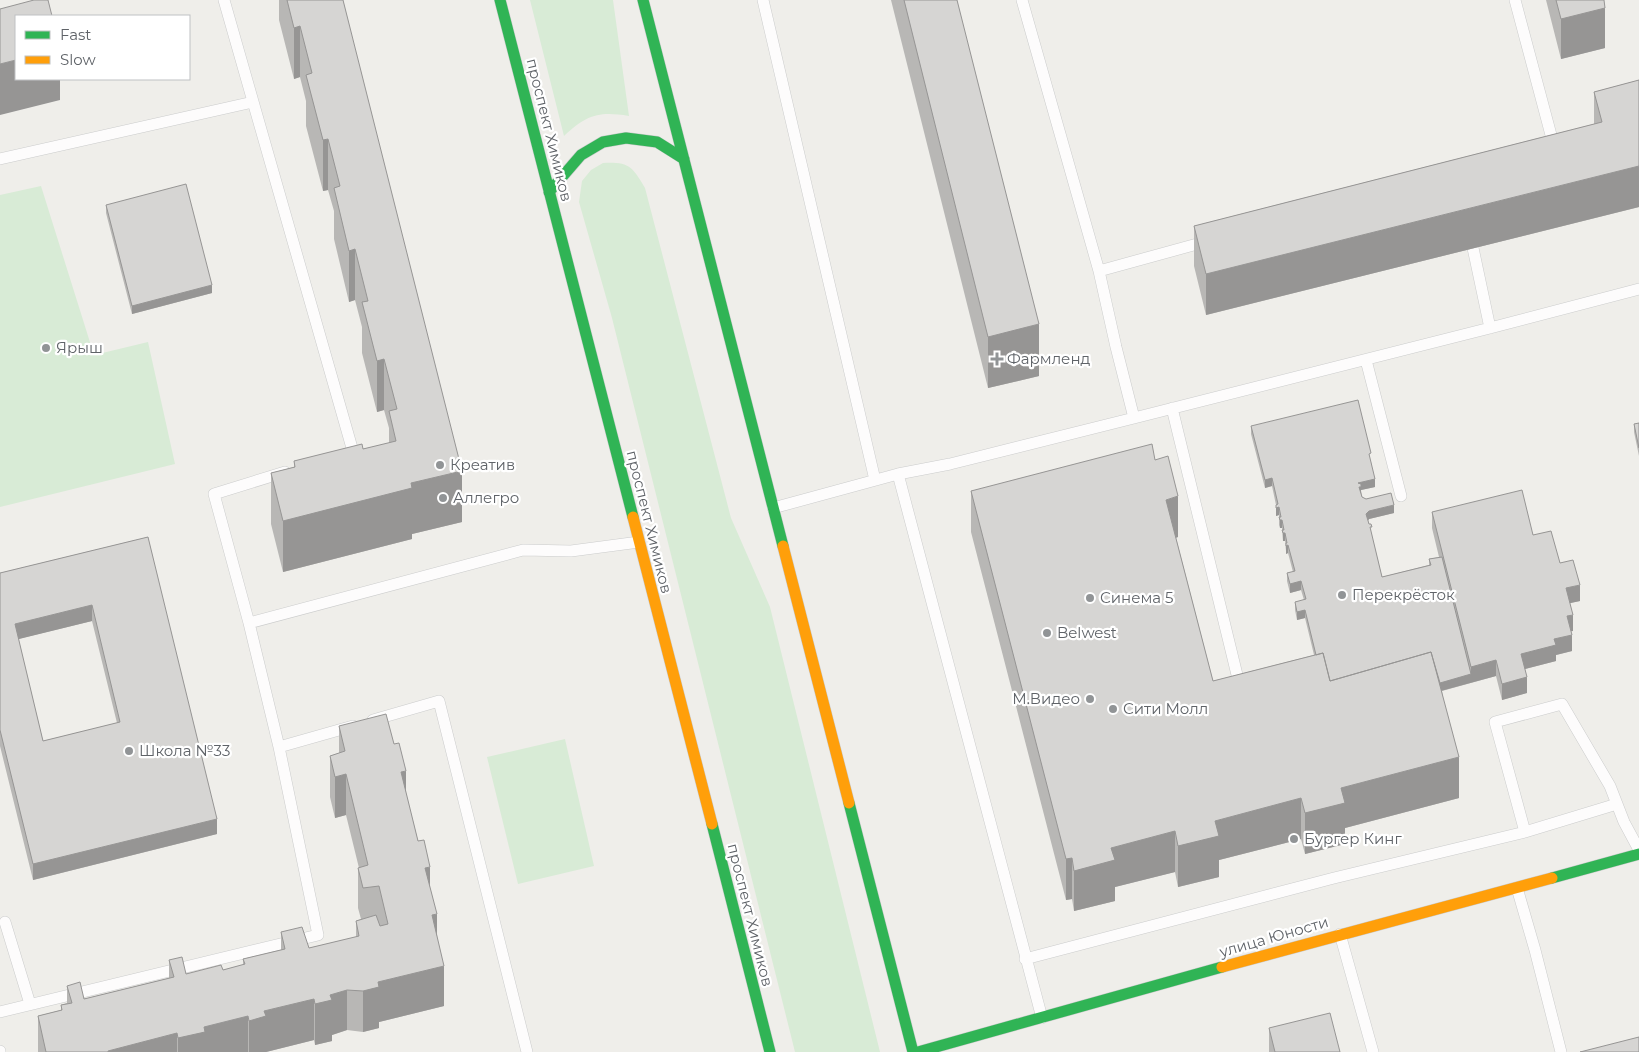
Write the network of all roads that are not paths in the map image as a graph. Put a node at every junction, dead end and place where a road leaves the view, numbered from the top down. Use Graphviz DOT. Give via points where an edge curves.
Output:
graph roads {
  1 [pos="224,0"];
  2 [pos="500,0"];
  3 [pos="643,0"];
  4 [pos="763,0"];
  5 [pos="1022,0"];
  6 [pos="1515,0"];
  7 [pos="253,102"];
  8 [pos="1547,152"];
  9 [pos="0,159"];
  10 [pos="684,160"];
  11 [pos="549,192"];
  12 [pos="1222,238"];
  13 [pos="1473,248"];
  14 [pos="1099,271"];
  15 [pos="1639,289"];
  16 [pos="1490,328"];
  17 [pos="1366,360"];
  18 [pos="1172,408"];
  19 [pos="1134,418"];
  20 [pos="335,460"];
  21 [pos="297,469"];
  22 [pos="898,474"];
  23 [pos="875,480"];
  24 [pos="1401,496"];
  25 [pos="773,508"];
  26 [pos="639,542"];
  27 [pos="248,624"];
  28 [pos="1239,683"];
  29 [pos="280,747"];
  30 [pos="1617,804"];
  31 [pos="1525,832"];
  32 [pos="1639,850"];
  33 [pos="1639,854"];
  34 [pos="1517,888"];
  35 [pos="5,922"];
  36 [pos="1340,934"];
  37 [pos="1025,959"];
  38 [pos="30,1004"];
  39 [pos="0,1012"];
  40 [pos="1042,1018"];
  41 [pos="527,1052"];
  42 [pos="770,1052"];
  43 [pos="913,1052"];
  44 [pos="918,1052"];
  45 [pos="1372,1052"];
  46 [pos="1561,1052"];
  1 -- 7 [label="lane"];
  2 -- 11 [label="main road, проспект Химиков"];
  3 -- 10 [label="main road"];
  4 -- 23 [label="lane"];
  5 -- 14 [label="lane"];
  6 -- 8 [label="lane" via="1556,150"];
  7 -- 9 [label="lane"];
  7 -- 20 [label="lane" via="354,455"];
  10 -- 11 [label="main road" via="657,142 626,138 603,142 581,155"];
  10 -- 25 [label="main road"];
  11 -- 26 [label="main road, проспект Химиков"];
  12 -- 14 [label="lane"];
  13 -- 16 [label="lane"];
  14 -- 19 [label="lane"];
  15 -- 16 [label="lane"];
  16 -- 17 [label="lane"];
  17 -- 18 [label="lane"];
  17 -- 24 [label="lane"];
  18 -- 19 [label="lane"];
  18 -- 28 [label="lane"];
  19 -- 22 [label="lane"];
  21 -- 27 [label="lane" via="214,494"];
  22 -- 23 [label="lane"];
  22 -- 37 [label="lane"];
  23 -- 25 [label="lane"];
  25 -- 43 [label="main road"];
  26 -- 27 [label="lane" via="571,551 523,550"];
  26 -- 42 [label="main road, проспект Химиков"];
  27 -- 29 [label="lane"];
  29 -- 38 [label="lane" via="318,935"];
  29 -- 41 [label="lane" via="439,701"];
  30 -- 31 [label="lane"];
  30 -- 31 [label="lane" via="1610,786 1562,704 1495,722"];
  30 -- 32 [label="lane"];
  31 -- 37 [label="lane"];
  33 -- 34 [label="main road, улица Юности"];
  34 -- 36 [label="main road, улица Юности"];
  34 -- 46 [label="lane"];
  35 -- 38 [label="lane"];
  36 -- 40 [label="main road, улица Юности"];
  36 -- 45 [label="lane"];
  37 -- 40 [label="lane"];
  38 -- 39 [label="lane"];
  40 -- 44 [label="main road, улица Юности"];
}
